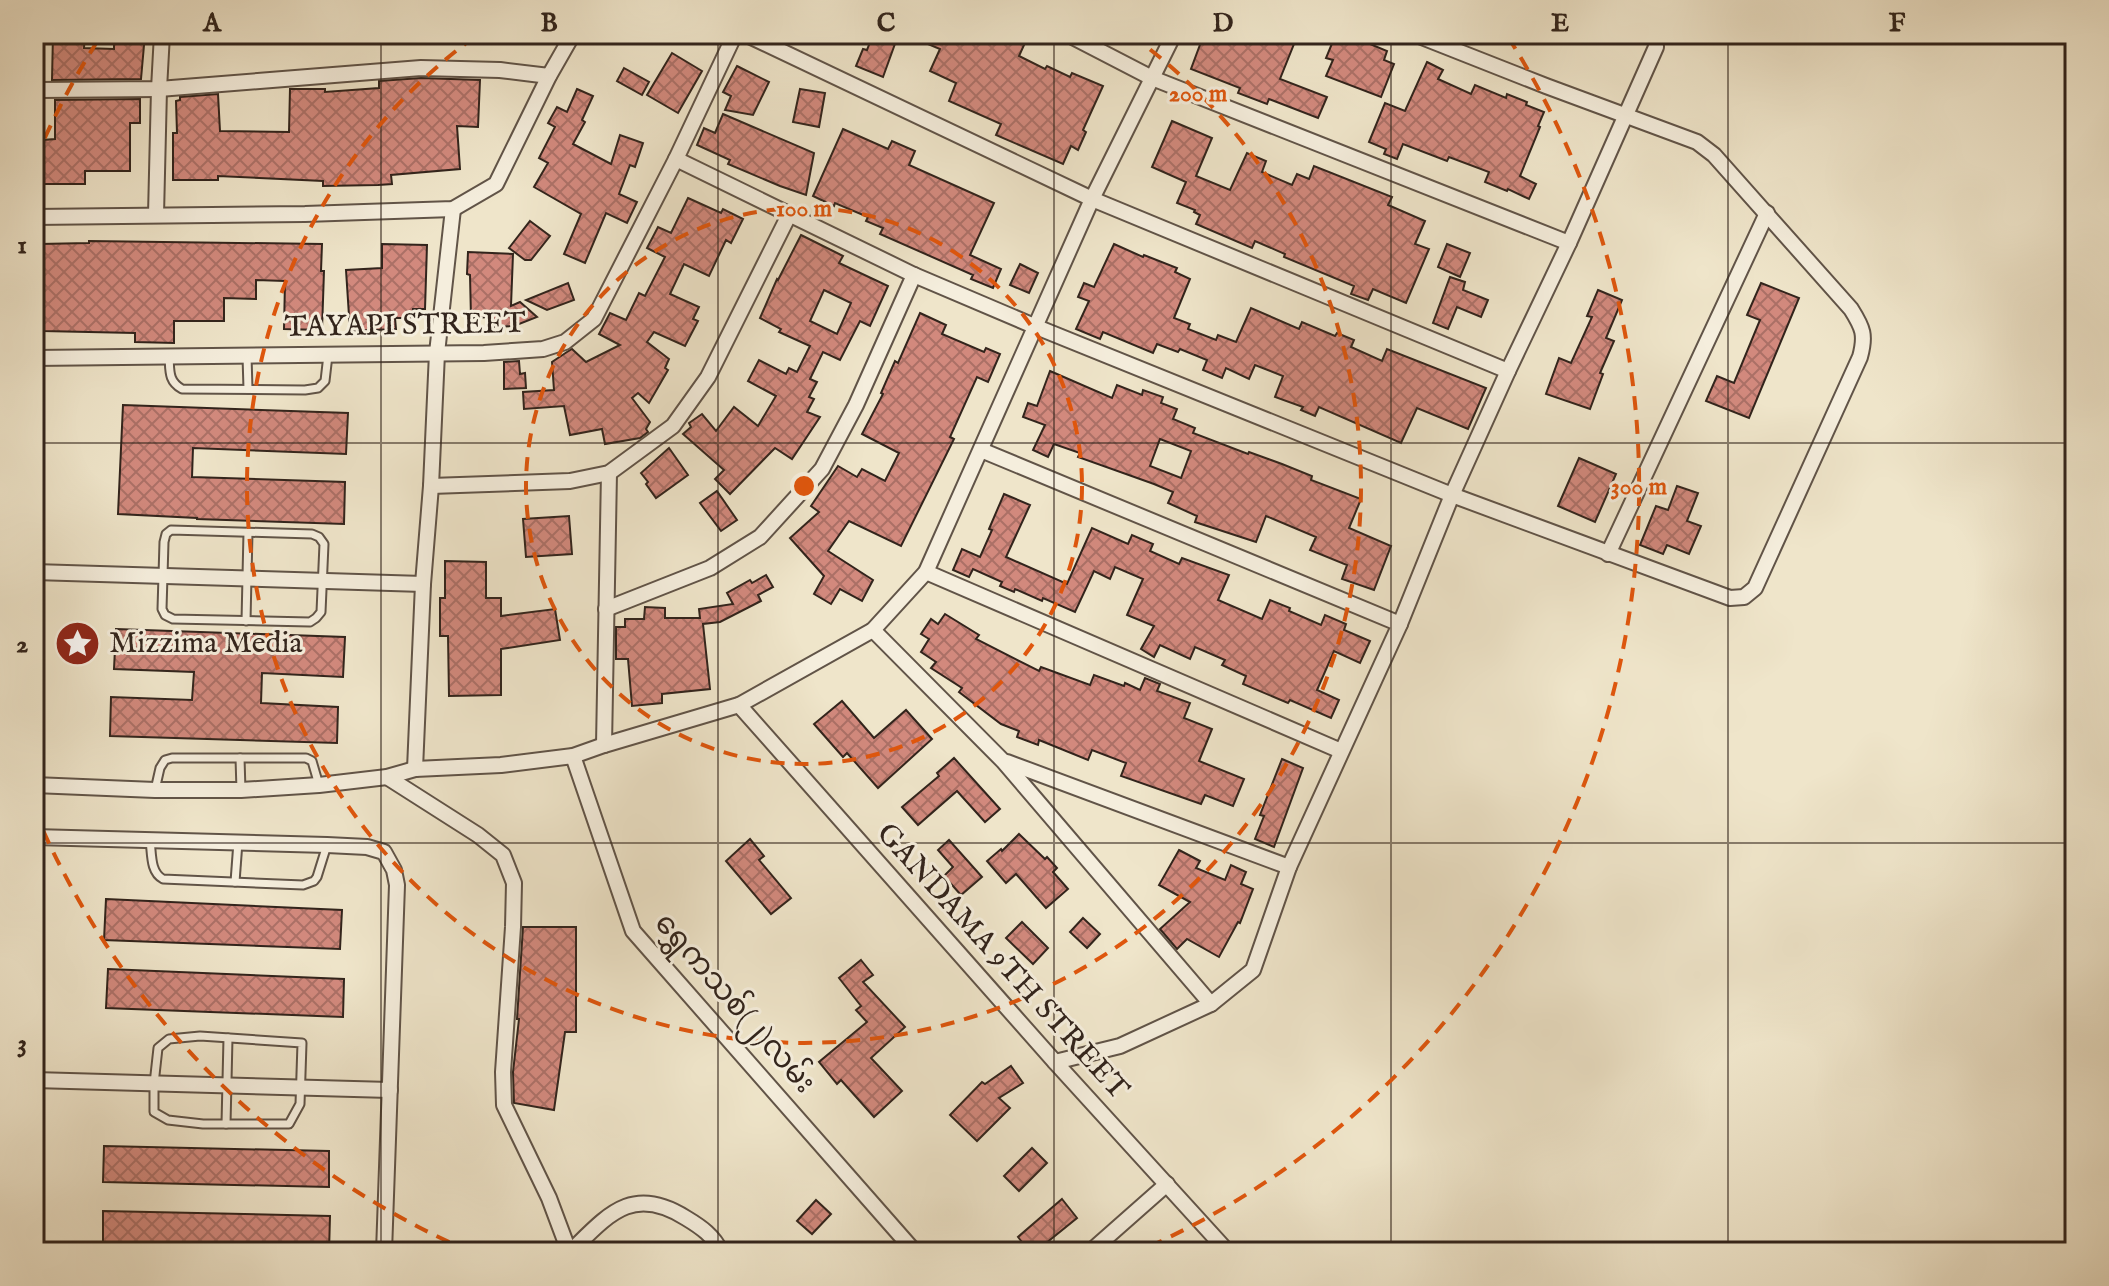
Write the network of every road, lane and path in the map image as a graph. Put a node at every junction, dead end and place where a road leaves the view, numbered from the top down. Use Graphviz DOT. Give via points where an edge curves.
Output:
graph roads {
  1 [pos="162,34"];
  2 [pos="573,34"];
  3 [pos="735,34"];
  4 [pos="745,34"];
  5 [pos="1067,34"];
  6 [pos="1174,34"];
  7 [pos="1414,34"];
  8 [pos="1655,34"];
  9 [pos="549,76"];
  10 [pos="1152,78"];
  11 [pos="34,86"];
  12 [pos="159,89"];
  13 [pos="1625,115"];
  14 [pos="676,159"];
  15 [pos="1092,199"];
  16 [pos="453,209"];
  17 [pos="790,213"];
  18 [pos="1767,213"];
  19 [pos="156,215"];
  20 [pos="34,217"];
  21 [pos="1569,243"];
  22 [pos="914,275"];
  23 [pos="1034,326"];
  24 [pos="437,353"];
  25 [pos="328,354"];
  26 [pos="169,356"];
  27 [pos="247,356"];
  28 [pos="34,358"];
  29 [pos="1508,371"];
  30 [pos="248,389"];
  31 [pos="981,450"];
  32 [pos="609,473"];
  33 [pos="431,486"];
  34 [pos="1452,495"];
  35 [pos="248,532"];
  36 [pos="1608,554"];
  37 [pos="34,572"];
  38 [pos="926,572"];
  39 [pos="162,576"];
  40 [pos="247,579"];
  41 [pos="323,581"];
  42 [pos="423,584"];
  43 [pos="606,609"];
  44 [pos="246,621"];
  45 [pos="1400,624"];
  46 [pos="873,630"];
  47 [pos="739,705"];
  48 [pos="604,745"];
  49 [pos="1341,751"];
  50 [pos="573,756"];
  51 [pos="240,758"];
  52 [pos="1003,761"];
  53 [pos="415,769"];
  54 [pos="387,777"];
  55 [pos="34,785"];
  56 [pos="319,785"];
  57 [pos="155,790"];
  58 [pos="241,790"];
  59 [pos="34,837"];
  60 [pos="150,840"];
  61 [pos="238,842"];
  62 [pos="327,845"];
  63 [pos="1289,867"];
  64 [pos="235,882"];
  65 [pos="1211,1004"];
  66 [pos="228,1038"];
  67 [pos="1055,1062"];
  68 [pos="34,1080"];
  69 [pos="154,1084"];
  70 [pos="226,1085"];
  71 [pos="300,1087"];
  72 [pos="390,1090"];
  73 [pos="226,1124"];
  74 [pos="1167,1184"];
  75 [pos="384,1252"];
  76 [pos="568,1252"];
  77 [pos="721,1252"];
  78 [pos="915,1252"];
  79 [pos="1090,1252"];
  80 [pos="1228,1252"];
  1 -- 12 [label="street"];
  2 -- 9 [label="street"];
  3 -- 14 [label="street, TAYAPI STREET"];
  4 -- 15 [label="street"];
  5 -- 10 [label="street"];
  6 -- 10 [label="street"];
  7 -- 13 [label="street"];
  8 -- 13 [label="street" via="1656,47"];
  9 -- 12 [label="street" via="421,68"];
  9 -- 16 [label="street" via="496,184"];
  10 -- 15 [label="street"];
  10 -- 21 [label="street"];
  11 -- 12 [label="street"];
  12 -- 19 [label="street"];
  13 -- 18 [label="street" via="1697,142"];
  13 -- 21 [label="street"];
  14 -- 17 [label="street"];
  14 -- 24 [label="street, TAYAPI STREET" via="594,319 565,342 543,349"];
  15 -- 23 [label="street"];
  15 -- 29 [label="street"];
  16 -- 19 [label="street"];
  16 -- 24 [label="street"];
  17 -- 22 [label="street"];
  17 -- 32 [label="street" via="708,377 673,426"];
  18 -- 36 [label="street"];
  18 -- 36 [label="street" via="1851,309 1865,339 1755,588 1744,597 1730,598"];
  19 -- 20 [label="street"];
  21 -- 29 [label="street"];
  22 -- 23 [label="street"];
  22 -- 43 [label="street" via="822,469 760,537 710,568"];
  23 -- 31 [label="street"];
  23 -- 34 [label="street"];
  24 -- 25 [label="street, TAYAPI STREET"];
  24 -- 33 [label="street"];
  25 -- 27 [label="street, TAYAPI STREET"];
  25 -- 30 [label="lane" via="325,381 318,388"];
  26 -- 27 [label="street, TAYAPI STREET"];
  26 -- 28 [label="street, TAYAPI STREET"];
  26 -- 30 [label="lane" via="170,377 182,389"];
  27 -- 30 [label="lane"];
  29 -- 34 [label="street"];
  31 -- 38 [label="street"];
  31 -- 45 [label="street"];
  32 -- 33 [label="street" via="570,481"];
  32 -- 43 [label="street"];
  33 -- 42 [label="street"];
  34 -- 36 [label="street"];
  34 -- 45 [label="street"];
  35 -- 39 [label="lane" via="171,530 164,542"];
  35 -- 40 [label="lane"];
  35 -- 41 [label="lane" via="319,537 324,544"];
  37 -- 39 [label="street"];
  38 -- 46 [label="street"];
  38 -- 49 [label="street"];
  39 -- 40 [label="street"];
  39 -- 44 [label="lane" via="165,615"];
  40 -- 41 [label="street"];
  40 -- 44 [label="lane"];
  41 -- 42 [label="street"];
  41 -- 44 [label="lane" via="321,612 310,622"];
  42 -- 53 [label="street"];
  43 -- 48 [label="street"];
  45 -- 49 [label="street"];
  46 -- 47 [label="street"];
  46 -- 52 [label="street"];
  47 -- 48 [label="street"];
  47 -- 67 [label="street, GANDAMA 9TH STREET"];
  48 -- 50 [label="street"];
  49 -- 63 [label="street"];
  50 -- 53 [label="street"];
  50 -- 78 [label="street, ရွှေကသစ်(၂)လမ်း" via="633,931"];
  51 -- 56 [label="lane" via="306,758 312,761"];
  51 -- 57 [label="lane" via="165,760"];
  51 -- 58 [label="lane"];
  52 -- 63 [label="street"];
  52 -- 65 [label="street"];
  53 -- 54 [label="street"];
  54 -- 56 [label="street"];
  54 -- 76 [label="street" via="503,855 514,883 504,1105 549,1198"];
  55 -- 57 [label="street"];
  56 -- 58 [label="street"];
  57 -- 58 [label="street"];
  59 -- 60 [label="street"];
  60 -- 61 [label="street"];
  60 -- 64 [label="lane" via="153,869 163,879"];
  61 -- 62 [label="street"];
  61 -- 64 [label="lane"];
  62 -- 64 [label="lane" via="314,881"];
  62 -- 72 [label="street" via="384,852 394,870"];
  63 -- 65 [label="street" via="1253,970"];
  65 -- 67 [label="street" via="1120,1046"];
  66 -- 69 [label="lane" via="169,1039 158,1048"];
  66 -- 70 [label="lane"];
  66 -- 71 [label="lane" via="302,1043"];
  67 -- 74 [label="street, GANDAMA 9TH STREET"];
  68 -- 69 [label="street"];
  69 -- 70 [label="street"];
  69 -- 73 [label="lane" via="154,1112 168,1120"];
  70 -- 71 [label="street"];
  70 -- 73 [label="lane"];
  71 -- 72 [label="street"];
  71 -- 73 [label="lane" via="300,1104 289,1124"];
  72 -- 75 [label="street"];
  74 -- 79 [label="street"];
  74 -- 80 [label="street, GANDAMA 9TH STREET"];
  76 -- 77 [label="street" via="609,1214 641,1202 670,1208 692,1221 712,1236"];
}
